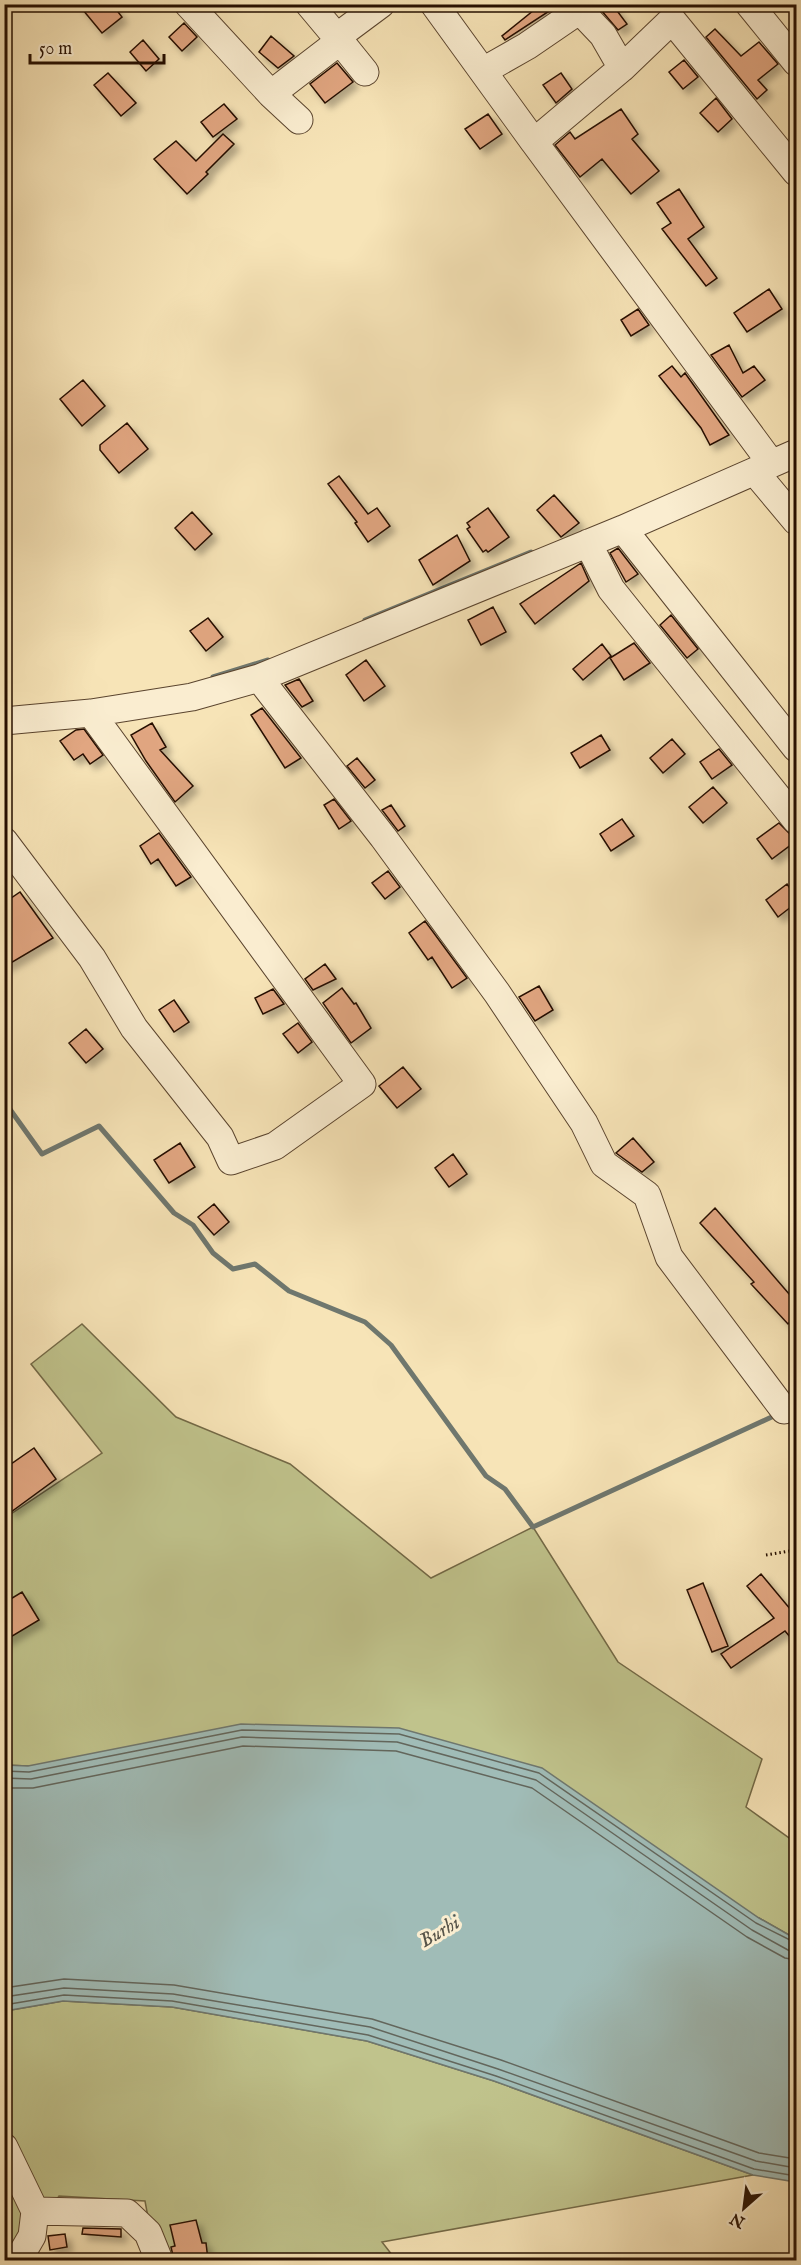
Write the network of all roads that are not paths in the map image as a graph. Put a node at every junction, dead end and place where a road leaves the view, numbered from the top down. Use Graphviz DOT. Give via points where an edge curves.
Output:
graph roads {
  1 [pos="188,4"];
  2 [pos="309,4"];
  3 [pos="381,4"];
  4 [pos="434,4"];
  5 [pos="749,4"];
  6 [pos="585,6"];
  7 [pos="339,38"];
  8 [pos="796,62"];
  9 [pos="622,68"];
  10 [pos="483,71"];
  11 [pos="365,72"];
  12 [pos="272,94"];
  13 [pos="298,120"];
  14 [pos="534,142"];
  15 [pos="796,172"];
  16 [pos="796,453"];
  17 [pos="763,467"];
  18 [pos="796,521"];
  19 [pos="623,529"];
  20 [pos="588,543"];
  21 [pos="259,678"];
  22 [pos="91,713"];
  23 [pos="4,721"];
  24 [pos="796,748"];
  25 [pos="796,820"];
  26 [pos="4,841"];
  27 [pos="784,1410"];
  28 [pos="4,2147"];
  29 [pos="36,2211"];
  30 [pos="18,2260"];
  31 [pos="159,2260"];
  1 -- 12 [label="street"];
  2 -- 7 [label="street"];
  3 -- 7 [label="street"];
  4 -- 10 [label="street"];
  5 -- 8 [label="street"];
  6 -- 9 [label="street" via="584,15 603,35"];
  6 -- 10 [label="street"];
  7 -- 11 [label="street"];
  7 -- 12 [label="street"];
  9 -- 14 [label="street"];
  9 -- 15 [label="street" via="672,20"];
  10 -- 14 [label="street"];
  12 -- 13 [label="street"];
  14 -- 17 [label="street"];
  16 -- 17 [label="street"];
  17 -- 18 [label="street"];
  17 -- 19 [label="street"];
  19 -- 20 [label="street"];
  19 -- 24 [label="street"];
  20 -- 21 [label="street"];
  20 -- 25 [label="street" via="611,589"];
  21 -- 22 [label="street" via="192,697"];
  21 -- 27 [label="street" via="383,837 497,993 584,1123 604,1164 647,1195 669,1257"];
  22 -- 23 [label="street"];
  22 -- 26 [label="street" via="362,1084 275,1146 231,1161 220,1137 134,1028 92,958"];
  28 -- 29 [label="street"];
  29 -- 30 [label="street" via="32,2236"];
  29 -- 31 [label="street" via="127,2213 148,2233"];
}
